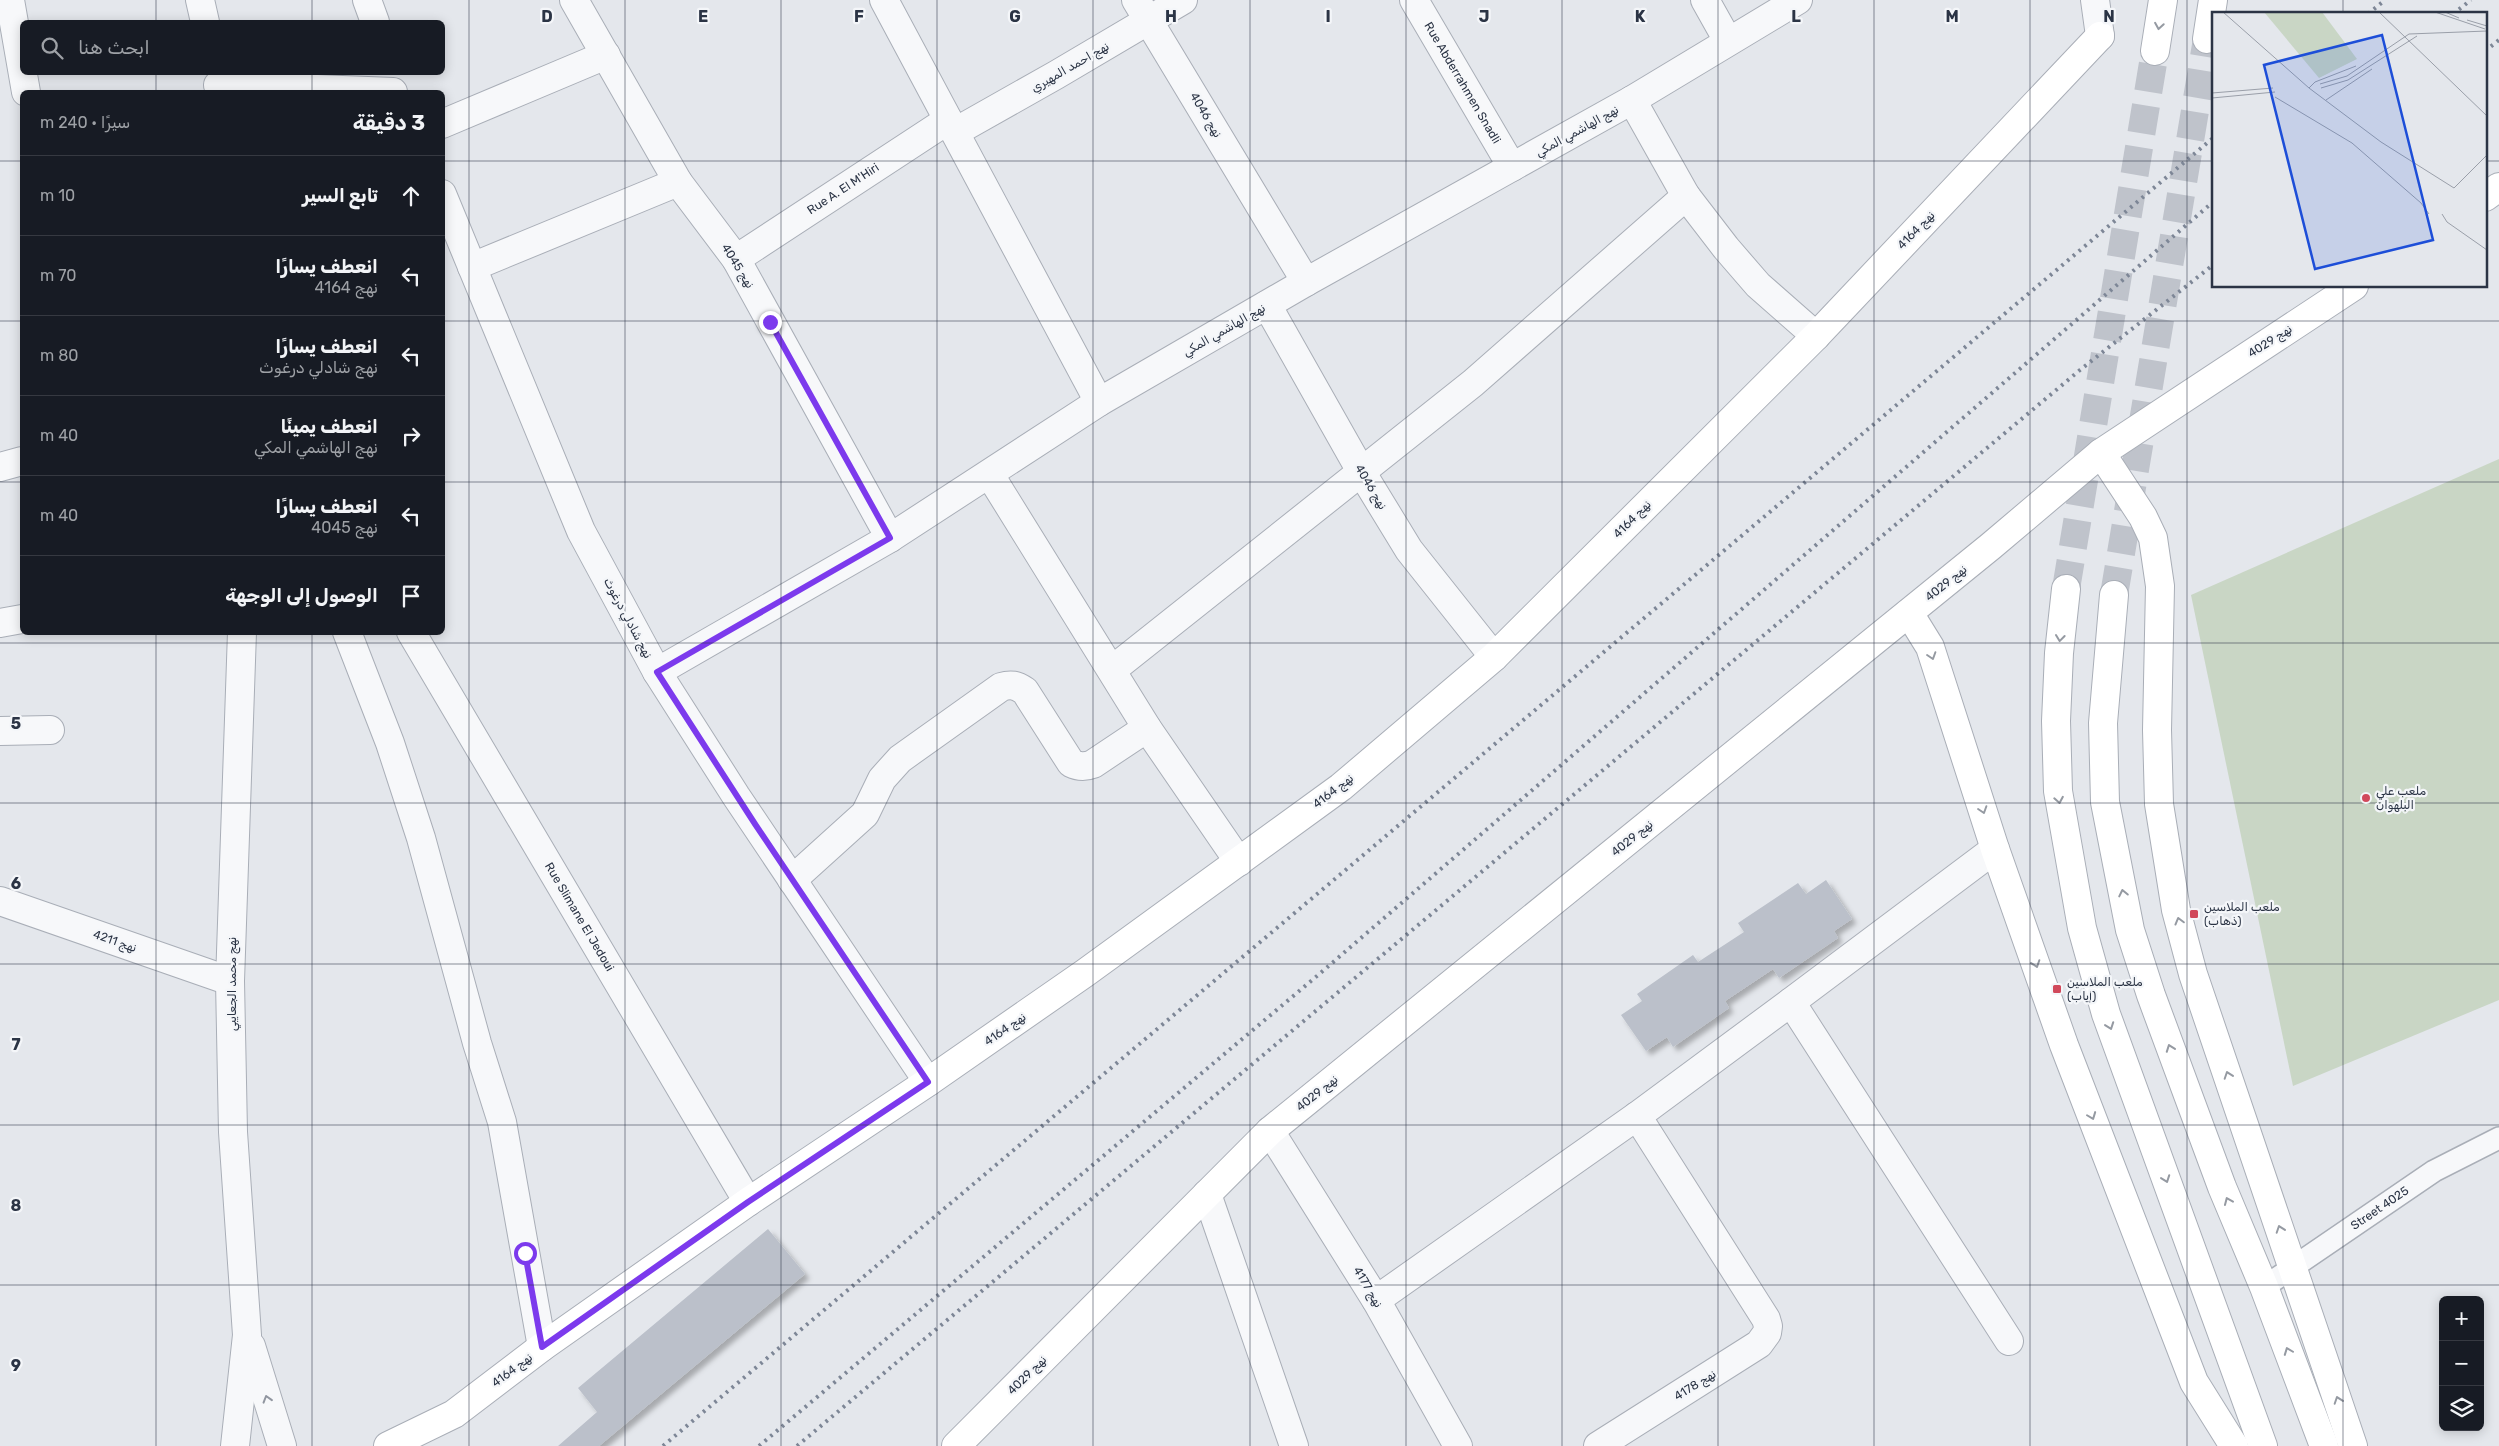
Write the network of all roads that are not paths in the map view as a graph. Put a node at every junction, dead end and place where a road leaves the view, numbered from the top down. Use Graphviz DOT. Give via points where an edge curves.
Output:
graph roads {
  1 [pos="10,0"];
  2 [pos="200,0"];
  3 [pos="366,0"];
  4 [pos="884,0"];
  5 [pos="1183,0"];
  6 [pos="1414,0"];
  7 [pos="1705,0"];
  8 [pos="1798,0"];
  9 [pos="2095,0"];
  10 [pos="2163,0"];
  11 [pos="2213,0"];
  12 [pos="576,1"];
  13 [pos="1143,11"];
  14 [pos="204,20"];
  15 [pos="374,20"];
  16 [pos="2207,39"];
  17 [pos="1728,42"];
  18 [pos="2155,51"];
  19 [pos="606,55"];
  20 [pos="20,58"];
  21 [pos="23,75"];
  22 [pos="395,75"];
  23 [pos="218,83"];
  24 [pos="26,90"];
  25 [pos="354,90"];
  26 [pos="401,90"];
  27 [pos="1632,100"];
  28 [pos="445,123"];
  29 [pos="952,126"];
  30 [pos="1512,167"];
  31 [pos="678,182"];
  32 [pos="2499,187"];
  33 [pos="1686,196"];
  34 [pos="2486,196"];
  35 [pos="445,201"];
  36 [pos="736,259"];
  37 [pos="472,267"];
  38 [pos="1306,282"];
  39 [pos="2351,288"];
  40 [pos="1267,305"];
  41 [pos="1816,336"];
  42 [pos="1099,402"];
  43 [pos="2101,453"];
  44 [pos="1362,473"];
  45 [pos="990,475"];
  46 [pos="890,538"];
  47 [pos="2066,589"];
  48 [pos="2114,595"];
  49 [pos="1909,613"];
  50 [pos="20,619"];
  51 [pos="0,623"];
  52 [pos="242,635"];
  53 [pos="348,635"];
  54 [pos="413,635"];
  55 [pos="1494,657"];
  56 [pos="1112,670"];
  57 [pos="657,672"];
  58 [pos="1147,728"];
  59 [pos="0,730"];
  60 [pos="50,730"];
  61 [pos="1995,849"];
  62 [pos="1239,862"];
  63 [pos="792,880"];
  64 [pos="0,901"];
  65 [pos="230,981"];
  66 [pos="1791,1002"];
  67 [pos="928,1082"];
  68 [pos="1637,1116"];
  69 [pos="1270,1131"];
  70 [pos="2499,1138"];
  71 [pos="1207,1194"];
  72 [pos="748,1202"];
  73 [pos="2293,1267"];
  74 [pos="2264,1287"];
  75 [pos="1376,1300"];
  76 [pos="247,1335"];
  77 [pos="2009,1341"];
  78 [pos="542,1347"];
  79 [pos="454,1414"];
  80 [pos="234,1446"];
  81 [pos="282,1446"];
  82 [pos="388,1446"];
  83 [pos="426,1446"];
  84 [pos="956,1446"];
  85 [pos="1294,1446"];
  86 [pos="1458,1446"];
  87 [pos="1598,1446"];
  88 [pos="2234,1446"];
  89 [pos="2263,1446"];
  90 [pos="2324,1446"];
  91 [pos="2353,1446"];
  1 -- 20 [label="street"];
  2 -- 14 [label="street"];
  3 -- 15 [label="street"];
  4 -- 29 [label="street"];
  5 -- 13 [label="street, نهج احمد المهيري"];
  6 -- 30 [label="street, Rue Abderrahmen Snadli"];
  7 -- 17 [label="street"];
  8 -- 17 [label="street, نهج الهاشمي المكي"];
  9 -- 41 [label="street, نهج 4164" via="2100,36"];
  10 -- 18 [label="street, one-way"];
  11 -- 16 [label="street"];
  12 -- 19 [label="street, نهج 4045"];
  13 -- 29 [label="street, نهج احمد المهيري"];
  13 -- 38 [label="street, نهج 4046"];
  17 -- 27 [label="street, نهج الهاشمي المكي"];
  19 -- 28 [label="street"];
  19 -- 31 [label="street, نهج 4045"];
  21 -- 24 [label="street"];
  22 -- 26 [label="street"];
  23 -- 25 [label="street"];
  27 -- 30 [label="street, نهج الهاشمي المكي"];
  27 -- 33 [label="street"];
  29 -- 36 [label="street, Rue A. El M'Hiri"];
  29 -- 42 [label="street"];
  30 -- 38 [label="street, نهج الهاشمي المكي"];
  31 -- 36 [label="street, نهج 4045"];
  31 -- 37 [label="street"];
  32 -- 34 [label="street"];
  33 -- 41 [label="street" via="1758,285"];
  33 -- 44 [label="street" via="1472,383"];
  35 -- 37 [label="street, نهج شادلي درغوث"];
  36 -- 46 [label="street, نهج 4045"];
  37 -- 57 [label="street, نهج شادلي درغوث" via="581,531"];
  38 -- 40 [label="street, نهج الهاشمي المكي"];
  39 -- 43 [label="street, نهج 4029"];
  40 -- 42 [label="street, نهج الهاشمي المكي"];
  40 -- 44 [label="street, نهج 4046"];
  41 -- 55 [label="street, نهج 4164"];
  42 -- 45 [label="street, نهج الهاشمي المكي"];
  43 -- 49 [label="street, نهج 4029"];
  73 -- 43 [label="street, one-way" via="2193,974 2176,910 2159,804 2160,586 2153,538"];
  44 -- 55 [label="street, نهج 4046" via="1409,550"];
  44 -- 56 [label="street"];
  45 -- 46 [label="street, نهج الهاشمي المكي"];
  45 -- 56 [label="street"];
  46 -- 57 [label="street, نهج الهاشمي المكي"];
  47 -- 89 [label="street, one-way" via="2058,662 2058,790 2082,928 2106,1014"];
  74 -- 48 [label="street, one-way" via="2222,1187 2151,995 2128,920 2105,802 2103,723"];
  49 -- 61 [label="street, one-way" via="1930,647"];
  49 -- 69 [label="street, نهج 4029"];
  50 -- 51 [label="street"];
  52 -- 65 [label="street, نهج محمد الجعايبي"];
  53 -- 78 [label="street" via="390,743 421,838 502,1122"];
  54 -- 72 [label="street, Rue Slimane El Jedoui"];
  55 -- 62 [label="street, نهج 4164" via="1340,787"];
  56 -- 58 [label="street"];
  57 -- 63 [label="street, نهج شادلي درغوث"];
  58 -- 62 [label="street"];
  58 -- 63 [label="street" via="1093,764 1077,766 1071,764 1025,691 1018,686 1001,687 900,759 882,779 865,814"];
  59 -- 60 [label="street"];
  61 -- 66 [label="street"];
  61 -- 88 [label="street, one-way" via="2064,1044 2194,1382"];
  62 -- 67 [label="street, نهج 4164"];
  63 -- 67 [label="street, نهج شادلي درغوث"];
  64 -- 65 [label="street, نهج 4211"];
  65 -- 76 [label="street, نهج محمد الجعايبي" via="233,1132"];
  66 -- 68 [label="street"];
  66 -- 77 [label="street"];
  67 -- 72 [label="street, نهج 4164"];
  68 -- 75 [label="street"];
  68 -- 87 [label="street, نهج 4178" via="1761,1310 1768,1326 1765,1338 1759,1344"];
  69 -- 71 [label="street, نهج 4029"];
  69 -- 75 [label="street, نهج 4177"];
  70 -- 73 [label="lane, Street 4025" via="2434,1171"];
  71 -- 84 [label="street, نهج 4029"];
  71 -- 85 [label="street"];
  72 -- 78 [label="street, نهج 4164"];
  73 -- 74 [label="lane, Street 4025"];
  91 -- 73 [label="street, one-way"];
  90 -- 74 [label="street, one-way"];
  75 -- 86 [label="street, نهج 4177"];
  76 -- 80 [label="street, نهج محمد الجعايبي"];
  81 -- 76 [label="street, نهج محمد الجعايبي, one-way"];
  78 -- 79 [label="street, نهج 4164"];
  79 -- 82 [label="street, نهج 4164"];
  79 -- 83 [label="street, نهج 4164"];
}
